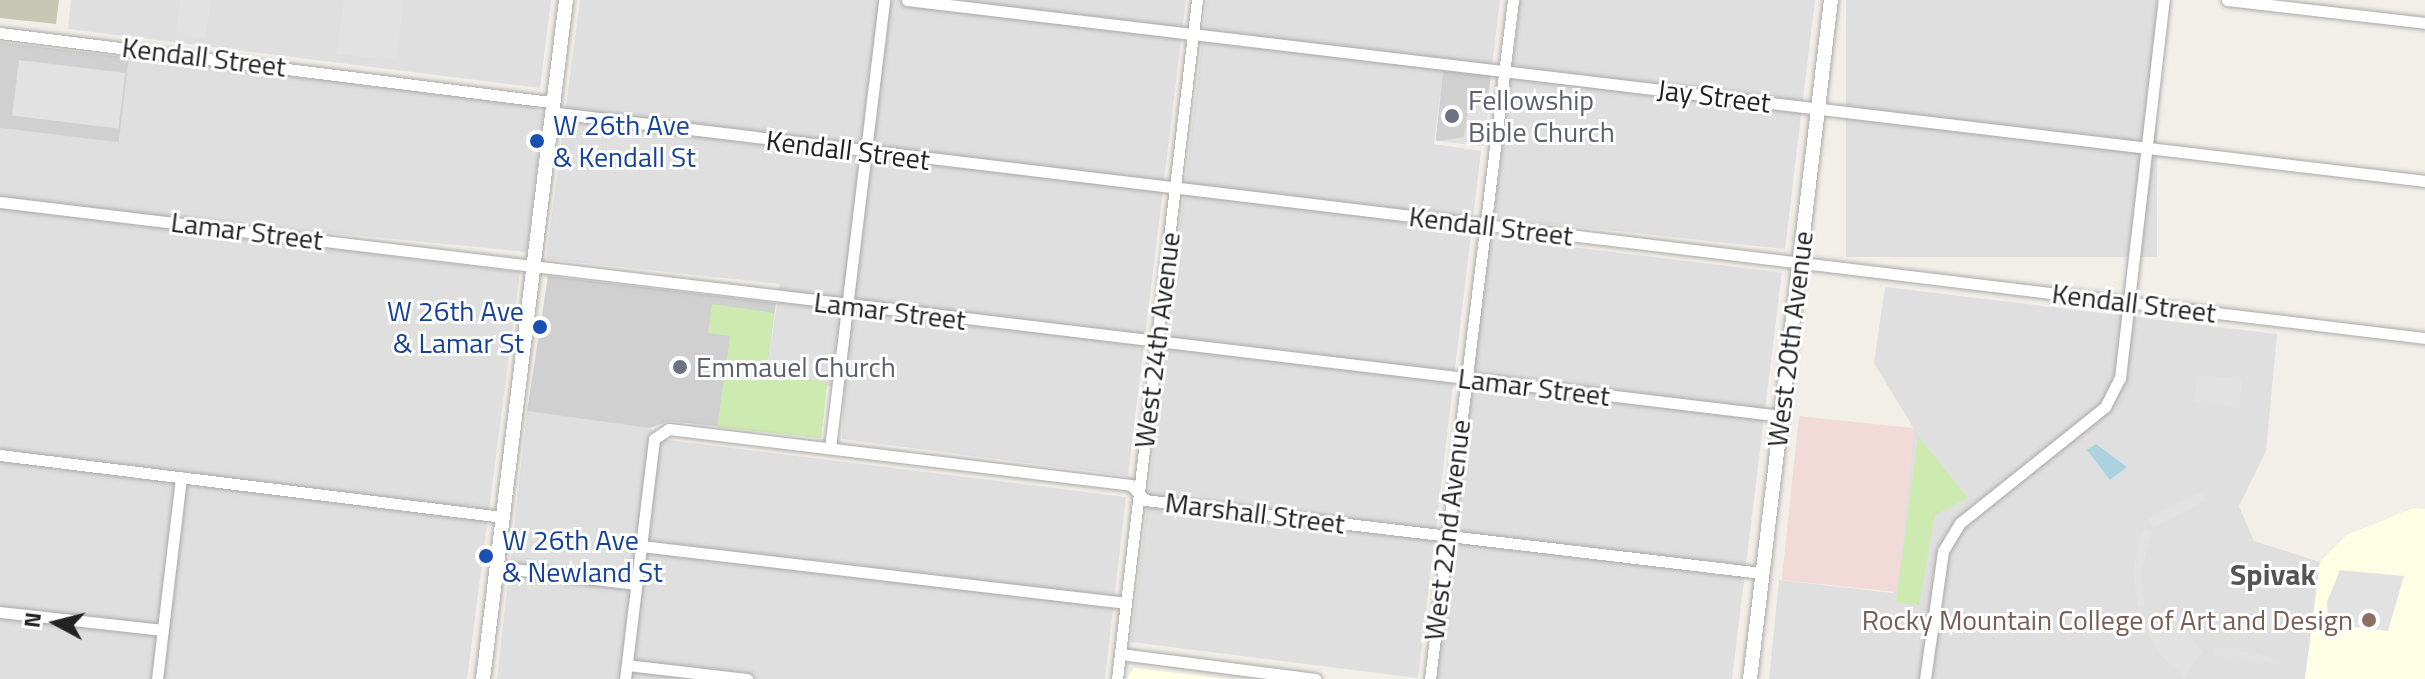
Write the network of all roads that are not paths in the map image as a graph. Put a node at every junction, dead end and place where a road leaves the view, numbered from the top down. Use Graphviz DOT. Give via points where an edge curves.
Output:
graph roads {
  1 [pos="566,0"];
  2 [pos="884,0"];
  3 [pos="907,0"];
  4 [pos="1197,0"];
  5 [pos="1513,0"];
  6 [pos="1831,0"];
  7 [pos="2164,0"];
  8 [pos="2227,0"];
  9 [pos="2425,23"];
  10 [pos="1192,32"];
  11 [pos="0,33"];
  12 [pos="1505,71"];
  13 [pos="554,108"];
  14 [pos="1818,108"];
  15 [pos="2147,148"];
  16 [pos="866,152"];
  17 [pos="2425,181"];
  18 [pos="1175,187"];
  19 [pos="0,202"];
  20 [pos="1485,225"];
  21 [pos="1799,264"];
  22 [pos="533,266"];
  23 [pos="2128,302"];
  24 [pos="848,306"];
  25 [pos="2425,338"];
  26 [pos="1158,341"];
  27 [pos="1464,379"];
  28 [pos="1781,416"];
  29 [pos="830,448"];
  30 [pos="0,455"];
  31 [pos="181,477"];
  32 [pos="1140,495"];
  33 [pos="503,517"];
  34 [pos="1446,536"];
  35 [pos="641,546"];
  36 [pos="497,567"];
  37 [pos="1762,573"];
  38 [pos="636,584"];
  39 [pos="1125,603"];
  40 [pos="0,612"];
  41 [pos="162,630"];
  42 [pos="1120,654"];
  43 [pos="627,665"];
  44 [pos="157,679"];
  45 [pos="483,679"];
  46 [pos="625,679"];
  47 [pos="747,679"];
  48 [pos="1117,679"];
  49 [pos="1315,679"];
  50 [pos="1430,679"];
  51 [pos="1750,679"];
  52 [pos="1925,679"];
  1 -- 13 [label="street"];
  2 -- 16 [label="street"];
  3 -- 10 [label="street, Jay Street"];
  4 -- 10 [label="street, West 24th Avenue"];
  5 -- 12 [label="street, West 22nd Avenue"];
  6 -- 14 [label="street, West 20th Avenue"];
  7 -- 15 [label="street"];
  8 -- 9 [label="street"];
  10 -- 12 [label="street, Jay Street"];
  10 -- 18 [label="street, West 24th Avenue"];
  11 -- 13 [label="street, Kendall Street"];
  12 -- 14 [label="street, Jay Street"];
  12 -- 20 [label="street, West 22nd Avenue"];
  13 -- 16 [label="street, Kendall Street"];
  13 -- 22 [label="street"];
  14 -- 15 [label="street, Jay Street"];
  14 -- 21 [label="street, West 20th Avenue"];
  15 -- 17 [label="street, Jay Street"];
  15 -- 23 [label="street"];
  16 -- 18 [label="street, Kendall Street"];
  16 -- 24 [label="street"];
  18 -- 20 [label="street, Kendall Street"];
  18 -- 26 [label="street, West 24th Avenue"];
  19 -- 22 [label="street, Lamar Street"];
  20 -- 21 [label="street, Kendall Street"];
  20 -- 27 [label="street, West 22nd Avenue"];
  21 -- 23 [label="street, Kendall Street"];
  21 -- 28 [label="street, West 20th Avenue"];
  22 -- 24 [label="street, Lamar Street"];
  22 -- 33 [label="street"];
  23 -- 25 [label="street, Kendall Street"];
  23 -- 52 [label="street" via="2120,378 2105,407 1960,523 1943,551"];
  24 -- 26 [label="street, Lamar Street"];
  24 -- 29 [label="street"];
  26 -- 27 [label="street, Lamar Street"];
  26 -- 32 [label="street, West 24th Avenue"];
  27 -- 28 [label="street, Lamar Street"];
  27 -- 34 [label="street, West 22nd Avenue"];
  28 -- 37 [label="street, West 20th Avenue"];
  29 -- 32 [label="street, Marshall Street" via="1130,484"];
  29 -- 35 [label="street, Marshall Street" via="659,431"];
  30 -- 31 [label="street"];
  31 -- 33 [label="street"];
  31 -- 41 [label="street"];
  32 -- 34 [label="street, Marshall Street"];
  32 -- 39 [label="street, West 24th Avenue"];
  33 -- 36 [label="street"];
  34 -- 37 [label="street, Marshall Street"];
  34 -- 50 [label="street, West 22nd Avenue"];
  35 -- 38 [label="street"];
  35 -- 39 [label="street"];
  36 -- 38 [label="street"];
  36 -- 45 [label="street"];
  37 -- 51 [label="street, West 20th Avenue"];
  38 -- 43 [label="street"];
  39 -- 42 [label="street, West 24th Avenue"];
  40 -- 41 [label="street"];
  41 -- 44 [label="street"];
  42 -- 48 [label="street, West 24th Avenue"];
  42 -- 49 [label="street"];
  43 -- 46 [label="street"];
  43 -- 47 [label="street"];
}
